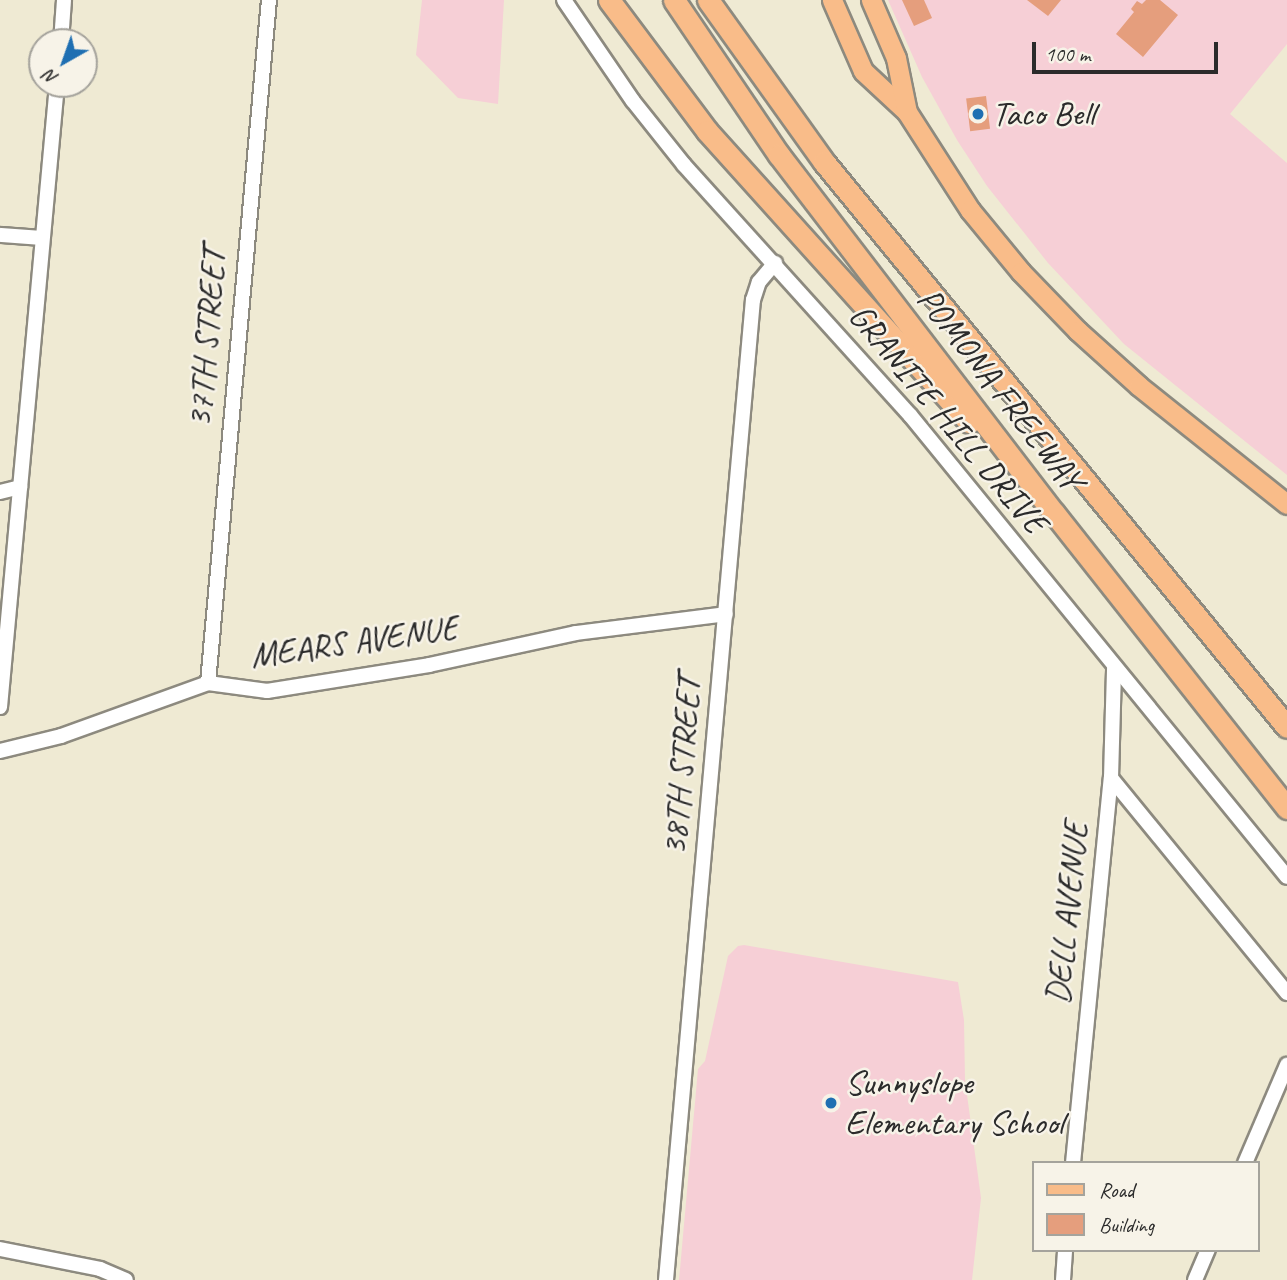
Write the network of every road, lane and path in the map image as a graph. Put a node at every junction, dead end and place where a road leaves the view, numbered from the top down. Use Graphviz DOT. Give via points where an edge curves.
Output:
graph roads {
  1 [pos="64,0"];
  2 [pos="269,0"];
  3 [pos="564,0"];
  4 [pos="609,0"];
  5 [pos="674,0"];
  6 [pos="708,0"];
  7 [pos="832,0"];
  8 [pos="871,0"];
  9 [pos="62,28"];
  10 [pos="56,98"];
  11 [pos="907,112"];
  12 [pos="0,235"];
  13 [pos="42,238"];
  14 [pos="775,263"];
  15 [pos="20,488"];
  16 [pos="0,492"];
  17 [pos="1287,504"];
  18 [pos="1054,513"];
  19 [pos="726,614"];
  20 [pos="1114,668"];
  21 [pos="208,682"];
  22 [pos="0,707"];
  23 [pos="1287,727"];
  24 [pos="0,751"];
  25 [pos="1111,778"];
  26 [pos="1287,808"];
  27 [pos="1287,877"];
  28 [pos="1287,993"];
  29 [pos="1287,1065"];
  30 [pos="1073,1161"];
  31 [pos="1246,1161"];
  32 [pos="0,1250"];
  33 [pos="1065,1252"];
  34 [pos="1207,1252"];
  35 [pos="126,1280"];
  36 [pos="666,1280"];
  37 [pos="1063,1280"];
  38 [pos="1195,1280"];
  1 -- 9 [label="street"];
  2 -- 21 [label="street, 37TH STREET"];
  3 -- 14 [label="street, GRANITE HILL DRIVE" via="665,141"];
  4 -- 18 [label="highway" via="707,131"];
  5 -- 18 [label="highway, POMONA FREEWAY" via="779,155"];
  6 -- 23 [label="highway, POMONA FREEWAY" via="824,162"];
  7 -- 11 [label="main road" via="863,71"];
  8 -- 11 [label="main road" via="896,58"];
  10 -- 13 [label="street"];
  11 -- 17 [label="main road" via="976,217 1078,331"];
  12 -- 13 [label="street"];
  13 -- 15 [label="street"];
  14 -- 19 [label="street, 38TH STREET" via="759,282 753,300"];
  14 -- 20 [label="street, GRANITE HILL DRIVE" via="910,415"];
  15 -- 16 [label="street"];
  15 -- 22 [label="street"];
  18 -- 26 [label="highway, POMONA FREEWAY"];
  19 -- 21 [label="street, MEARS AVENUE" via="576,633 429,665 278,689 229,688"];
  19 -- 36 [label="street, 38TH STREET"];
  20 -- 25 [label="street, DELL AVENUE"];
  20 -- 27 [label="street, GRANITE HILL DRIVE"];
  21 -- 24 [label="street, MEARS AVENUE" via="61,736"];
  25 -- 28 [label="street"];
  25 -- 30 [label="street, DELL AVENUE"];
  29 -- 31 [label="street"];
  32 -- 35 [label="street" via="100,1269"];
  33 -- 37 [label="street"];
  34 -- 38 [label="street"];
}
